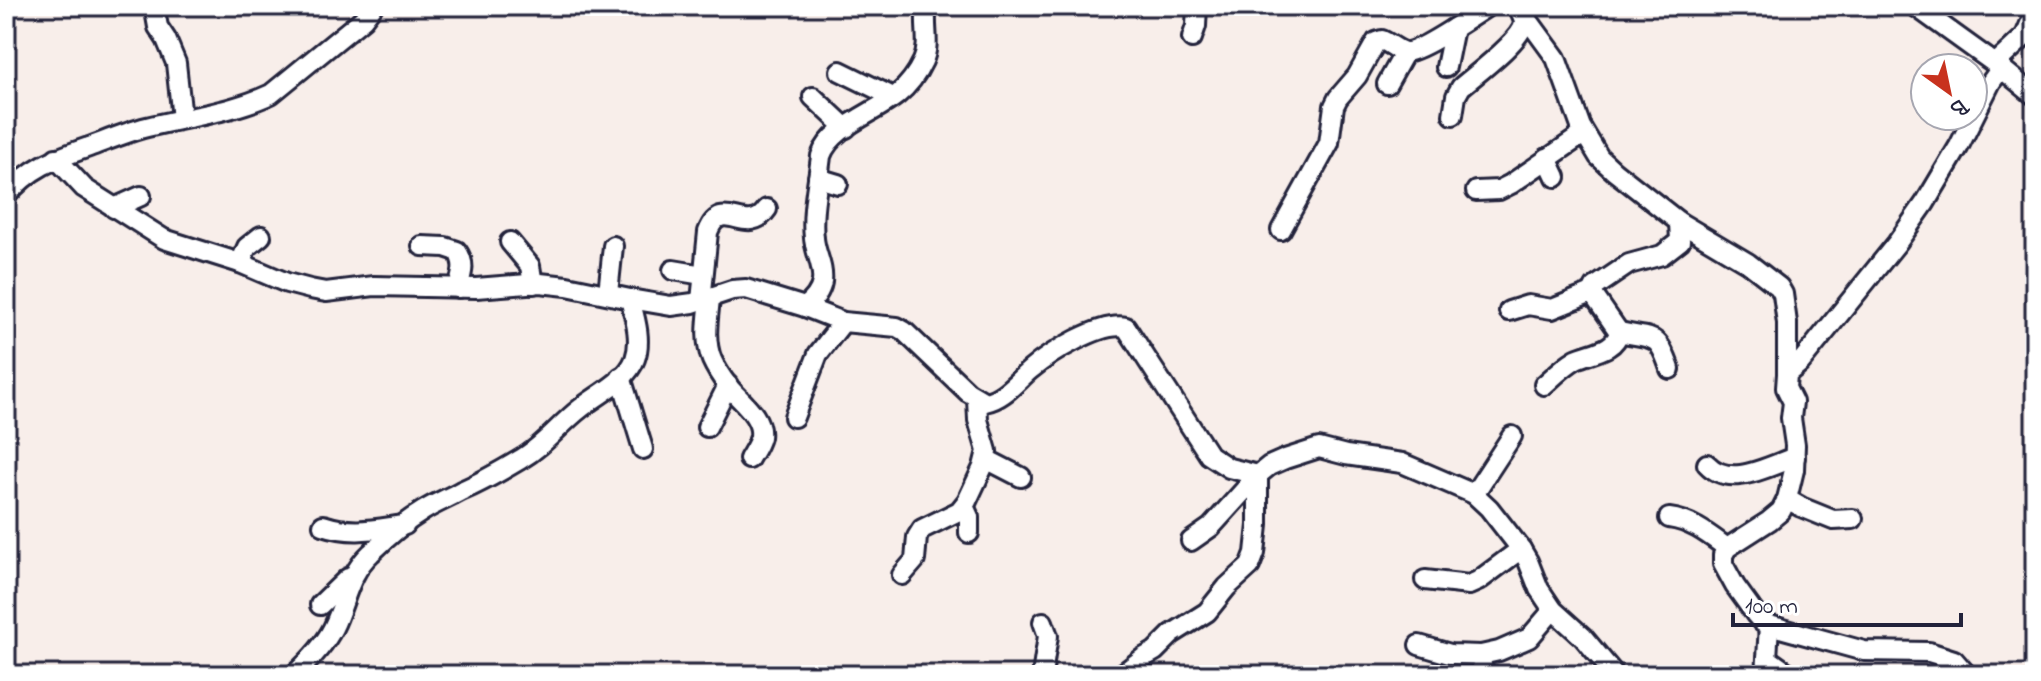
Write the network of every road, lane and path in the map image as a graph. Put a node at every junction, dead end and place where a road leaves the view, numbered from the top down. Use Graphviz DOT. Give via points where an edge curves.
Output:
graph roads {
  1 [pos="158,6"];
  2 [pos="373,6"];
  3 [pos="927,6"];
  4 [pos="1197,6"];
  5 [pos="1488,6"];
  6 [pos="1915,6"];
  7 [pos="1518,7"];
  8 [pos="2035,12"];
  9 [pos="1454,28"];
  10 [pos="1192,38"];
  11 [pos="1405,52"];
  12 [pos="1998,66"];
  13 [pos="1446,67"];
  14 [pos="840,71"];
  15 [pos="1387,84"];
  16 [pos="2035,96"];
  17 [pos="813,97"];
  18 [pos="893,97"];
  19 [pos="1453,115"];
  20 [pos="182,119"];
  21 [pos="846,128"];
  22 [pos="1581,129"];
  23 [pos="56,158"];
  24 [pos="1547,158"];
  25 [pos="1556,177"];
  26 [pos="818,178"];
  27 [pos="838,184"];
  28 [pos="1476,191"];
  29 [pos="6,196"];
  30 [pos="141,196"];
  31 [pos="114,208"];
  32 [pos="767,209"];
  33 [pos="1679,222"];
  34 [pos="1281,230"];
  35 [pos="261,236"];
  36 [pos="510,242"];
  37 [pos="422,246"];
  38 [pos="613,246"];
  39 [pos="240,263"];
  40 [pos="673,270"];
  41 [pos="703,275"];
  42 [pos="533,284"];
  43 [pos="458,288"];
  44 [pos="608,293"];
  45 [pos="1592,293"];
  46 [pos="630,299"];
  47 [pos="705,300"];
  48 [pos="805,307"];
  49 [pos="1509,311"];
  50 [pos="843,322"];
  51 [pos="1619,332"];
  52 [pos="1670,369"];
  53 [pos="1787,374"];
  54 [pos="621,377"];
  55 [pos="728,385"];
  56 [pos="1544,385"];
  57 [pos="977,398"];
  58 [pos="794,417"];
  59 [pos="707,427"];
  60 [pos="1512,436"];
  61 [pos="643,449"];
  62 [pos="1795,457"];
  63 [pos="749,459"];
  64 [pos="986,459"];
  65 [pos="1707,464"];
  66 [pos="1258,475"];
  67 [pos="1021,477"];
  68 [pos="1474,494"];
  69 [pos="1787,499"];
  70 [pos="964,506"];
  71 [pos="1669,518"];
  72 [pos="1853,519"];
  73 [pos="323,525"];
  74 [pos="405,525"];
  75 [pos="969,533"];
  76 [pos="1191,541"];
  77 [pos="1727,548"];
  78 [pos="1521,549"];
  79 [pos="356,570"];
  80 [pos="902,575"];
  81 [pos="1425,580"];
  82 [pos="320,605"];
  83 [pos="1553,610"];
  84 [pos="1043,622"];
  85 [pos="1769,625"];
  86 [pos="1419,645"];
  87 [pos="1481,655"];
  88 [pos="1766,666"];
  89 [pos="294,675"];
  90 [pos="1042,675"];
  91 [pos="1121,675"];
  92 [pos="1483,675"];
  93 [pos="1615,675"];
  94 [pos="1791,675"];
  95 [pos="1967,675"];
  1 -- 20 [label="street" via="158,27 176,63"];
  2 -- 20 [label="street" via="271,94"];
  3 -- 18 [label="street" via="923,61"];
  4 -- 10 [label="street"];
  5 -- 9 [label="street"];
  6 -- 12 [label="street"];
  7 -- 19 [label="street" via="1524,22 1521,30 1461,87"];
  7 -- 22 [label="street" via="1556,58"];
  8 -- 12 [label="street" via="2025,36"];
  9 -- 11 [label="street"];
  9 -- 13 [label="street"];
  11 -- 15 [label="street"];
  11 -- 34 [label="street" via="1376,42 1338,98 1329,143"];
  12 -- 16 [label="street"];
  12 -- 53 [label="street" via="1925,203"];
  14 -- 18 [label="street"];
  17 -- 21 [label="street"];
  18 -- 21 [label="street"];
  20 -- 23 [label="street"];
  21 -- 26 [label="street" via="824,147"];
  22 -- 24 [label="street" via="1582,135"];
  22 -- 33 [label="street" via="1599,157"];
  23 -- 29 [label="street" via="33,170"];
  23 -- 31 [label="street" via="84,188"];
  24 -- 25 [label="street"];
  24 -- 28 [label="street" via="1499,190"];
  26 -- 27 [label="street"];
  26 -- 48 [label="street" via="814,237 822,281"];
  30 -- 31 [label="street"];
  31 -- 39 [label="street" via="164,239"];
  32 -- 41 [label="street" via="755,220 724,216 712,223"];
  33 -- 45 [label="street" via="1680,241 1662,255 1629,264"];
  33 -- 53 [label="street" via="1779,287 1787,323"];
  35 -- 39 [label="street" via="247,247"];
  36 -- 42 [label="street" via="530,266"];
  37 -- 43 [label="street" via="457,251 463,269"];
  38 -- 44 [label="street"];
  39 -- 43 [label="street" via="326,292 374,286"];
  40 -- 41 [label="street"];
  41 -- 47 [label="street"];
  42 -- 43 [label="street"];
  42 -- 44 [label="street"];
  44 -- 46 [label="street"];
  45 -- 49 [label="street" via="1552,309 1528,305"];
  45 -- 51 [label="street"];
  46 -- 47 [label="street" via="671,306"];
  46 -- 54 [label="street" via="637,348 635,360"];
  47 -- 48 [label="street" via="746,289"];
  47 -- 55 [label="street" via="708,350"];
  48 -- 50 [label="street"];
  50 -- 57 [label="street" via="897,327"];
  50 -- 58 [label="street" via="818,354"];
  51 -- 52 [label="street" via="1653,338 1662,345"];
  51 -- 56 [label="street" via="1610,346 1577,358"];
  53 -- 62 [label="street"];
  54 -- 61 [label="street"];
  54 -- 74 [label="street" via="524,458"];
  55 -- 59 [label="street"];
  55 -- 63 [label="street" via="758,423 759,442"];
  57 -- 64 [label="street"];
  57 -- 66 [label="street" via="992,401 1079,337 1111,326 1126,327 1209,455 1229,468"];
  60 -- 68 [label="street"];
  62 -- 65 [label="street" via="1729,477"];
  62 -- 69 [label="street"];
  64 -- 67 [label="street"];
  64 -- 70 [label="street"];
  66 -- 68 [label="street" via="1319,448 1402,463"];
  66 -- 76 [label="street" via="1211,527"];
  66 -- 91 [label="street" via="1258,525 1250,566 1207,612"];
  68 -- 78 [label="street"];
  69 -- 72 [label="street" via="1833,520"];
  69 -- 77 [label="street" via="1769,521"];
  70 -- 75 [label="street"];
  70 -- 80 [label="street" via="922,529 915,560"];
  71 -- 77 [label="street" via="1702,529"];
  73 -- 74 [label="street" via="353,532"];
  74 -- 79 [label="street"];
  77 -- 85 [label="street" via="1723,564 1756,615"];
  78 -- 81 [label="street" via="1469,585"];
  78 -- 83 [label="street"];
  79 -- 82 [label="street"];
  79 -- 89 [label="street" via="332,630"];
  83 -- 87 [label="street" via="1529,638"];
  83 -- 93 [label="street"];
  84 -- 90 [label="street" via="1048,636"];
  85 -- 88 [label="street"];
  85 -- 95 [label="street" via="1864,651 1929,652 1954,660"];
  86 -- 87 [label="street"];
  87 -- 92 [label="street"];
  88 -- 94 [label="street"];
}
